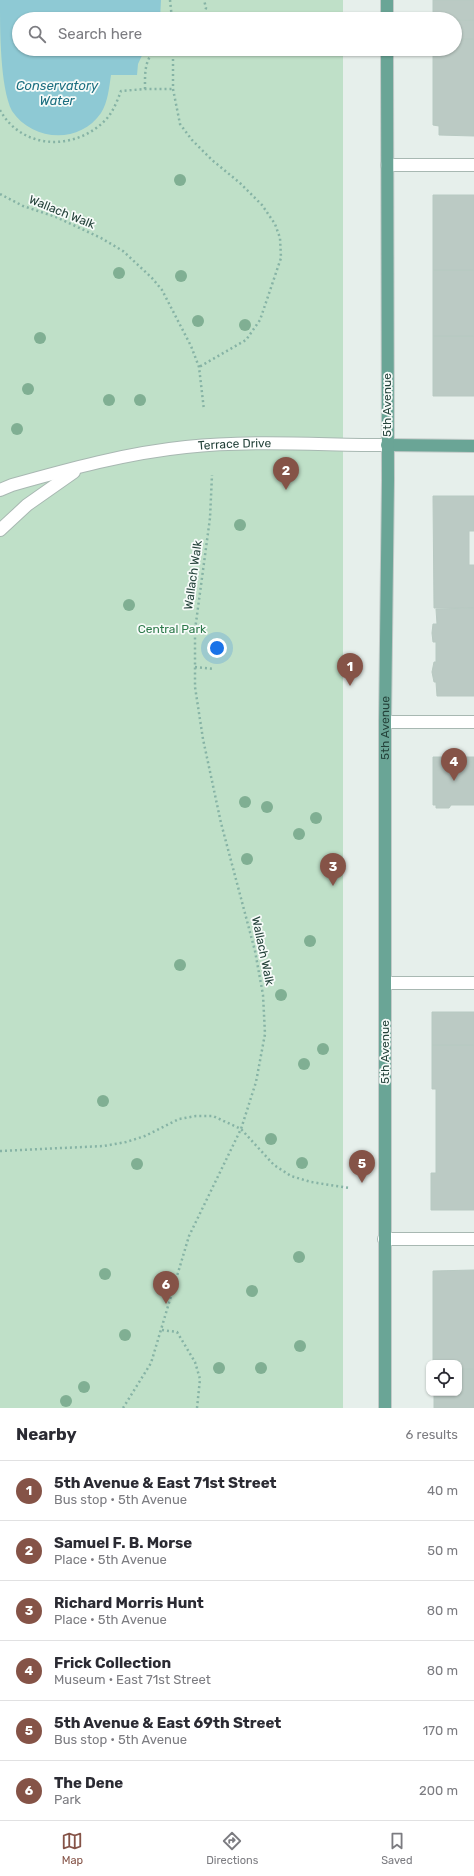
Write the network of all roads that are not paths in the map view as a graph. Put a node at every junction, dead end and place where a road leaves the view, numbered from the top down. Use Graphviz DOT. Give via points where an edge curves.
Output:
graph roads {
  1 [pos="387,0"];
  2 [pos="387,12"];
  3 [pos="387,56"];
  4 [pos="387,165"];
  5 [pos="474,165"];
  6 [pos="387,445"];
  7 [pos="474,446"];
  8 [pos="83,466"];
  9 [pos="0,490"];
  10 [pos="0,530"];
  11 [pos="385,722"];
  12 [pos="474,722"];
  13 [pos="474,983"];
  14 [pos="385,984"];
  15 [pos="384,1239"];
  16 [pos="474,1239"];
  17 [pos="385,1408"];
  1 -- 2 [label="main road"];
  3 -- 4 [label="main road, 5th Avenue"];
  4 -- 5 [label="street"];
  4 -- 6 [label="main road, 5th Avenue"];
  6 -- 7 [label="main road"];
  6 -- 8 [label="street, Terrace Drive" via="210,444 163,449"];
  6 -- 11 [label="main road, 5th Avenue"];
  8 -- 9 [label="street, Terrace Drive"];
  8 -- 10 [label="street, Terrace Drive" via="27,505"];
  11 -- 12 [label="street"];
  11 -- 14 [label="main road, 5th Avenue"];
  13 -- 14 [label="street"];
  14 -- 15 [label="main road, 5th Avenue"];
  15 -- 16 [label="street"];
  15 -- 17 [label="main road, 5th Avenue"];
}
